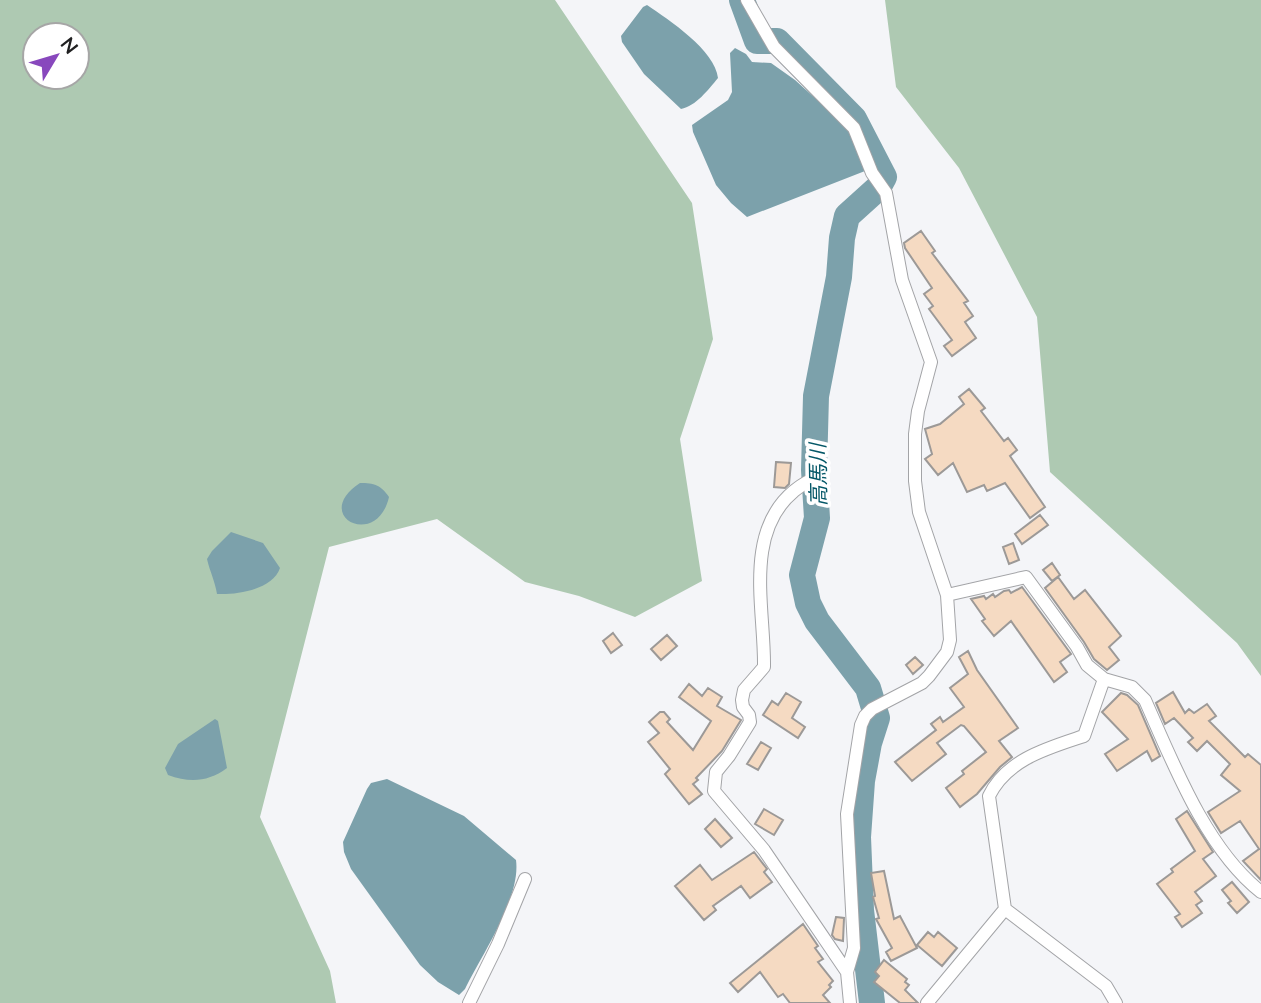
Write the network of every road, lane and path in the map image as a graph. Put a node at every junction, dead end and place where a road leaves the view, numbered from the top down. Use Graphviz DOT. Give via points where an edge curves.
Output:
graph roads {
  1 [pos="747,0"];
  2 [pos="822,477"];
  3 [pos="947,595"];
  4 [pos="1104,679"];
  5 [pos="526,879"];
  6 [pos="1261,892"];
  7 [pos="1005,909"];
  8 [pos="848,972"];
  9 [pos="469,1003"];
  10 [pos="850,1003"];
  11 [pos="928,1003"];
  12 [pos="1116,1003"];
  1 -- 3 [label="street" via="774,47 854,128 872,173 886,193 902,280 930,362 915,434 915,481 919,512"];
  2 -- 8 [label="street" via="806,481 780,503 769,521 760,572 764,667 744,690 743,707 750,722 716,772 714,791 764,850"];
  3 -- 4 [label="street" via="1026,577 1087,665"];
  3 -- 8 [label="street" via="947,652 922,683 872,709 861,725 847,814 854,948"];
  4 -- 6 [label="street" via="1132,687 1145,700 1193,805 1241,876"];
  4 -- 7 [label="street" via="1084,736 1029,755 996,781 989,796"];
  5 -- 9 [label="street"];
  7 -- 11 [label="street"];
  7 -- 12 [label="street" via="1106,986"];
  8 -- 10 [label="street"];
}
